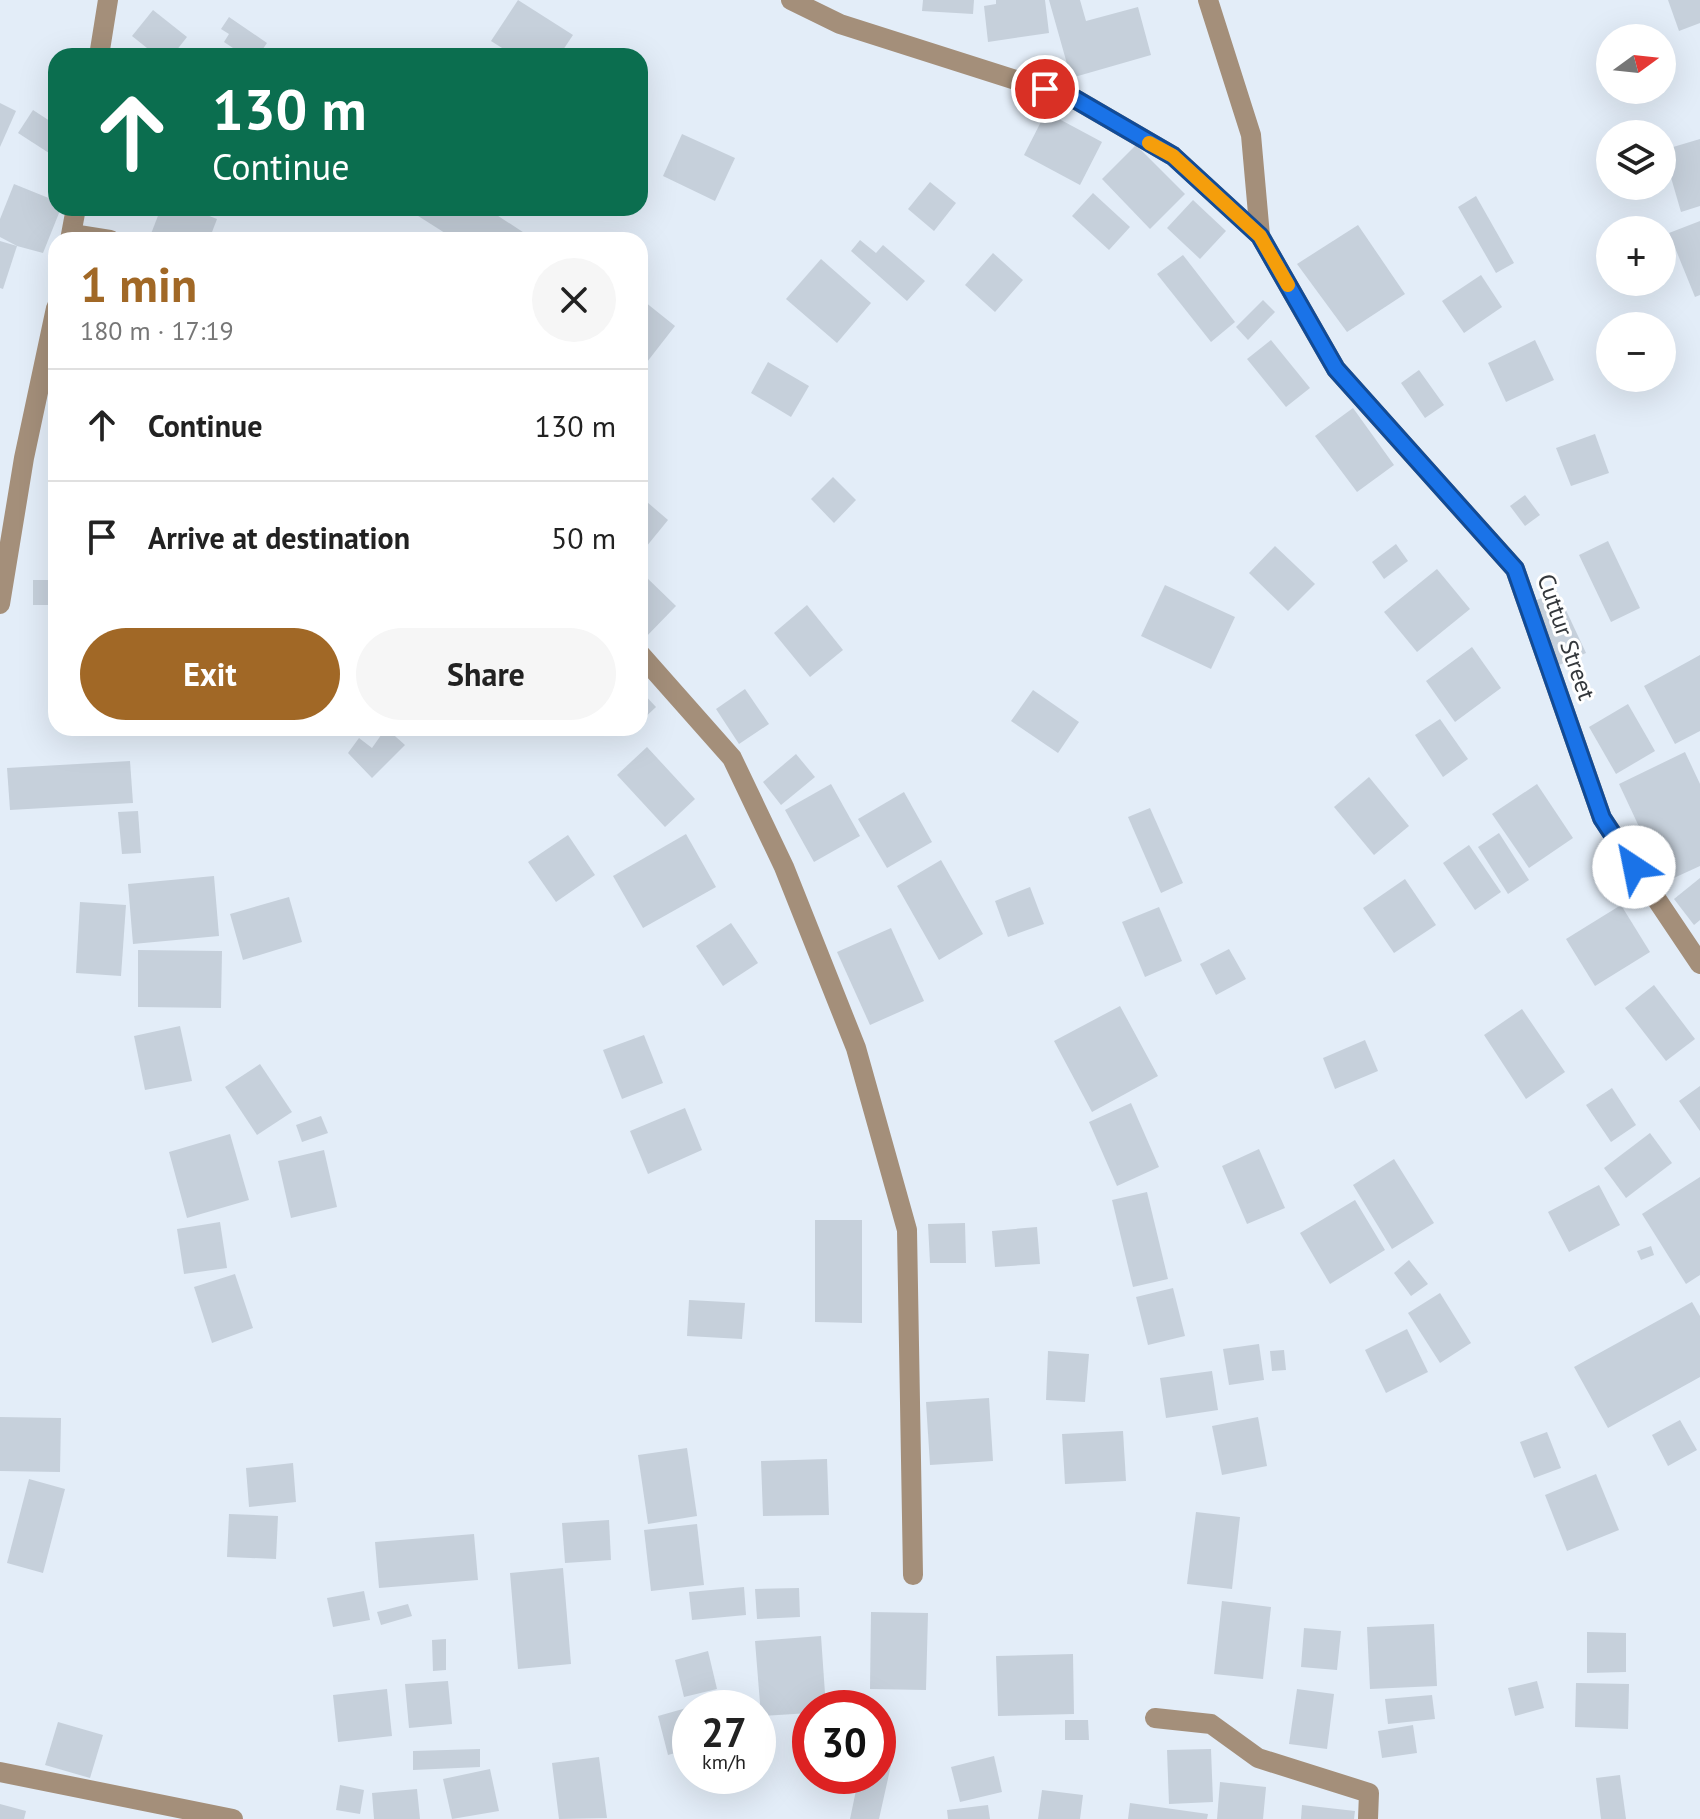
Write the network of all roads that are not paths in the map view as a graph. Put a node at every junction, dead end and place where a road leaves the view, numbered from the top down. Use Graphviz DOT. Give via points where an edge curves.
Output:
graph roads {
  1 [pos="108,0"];
  2 [pos="791,0"];
  3 [pos="1208,0"];
  4 [pos="100,48"];
  5 [pos="1260,236"];
  6 [pos="48,346"];
  7 [pos="0,604"];
  8 [pos="648,663"];
  9 [pos="1700,964"];
  10 [pos="913,1575"];
  11 [pos="1155,1718"];
  12 [pos="0,1772"];
  13 [pos="233,1819"];
  14 [pos="1368,1819"];
  1 -- 4 [label="street"];
  2 -- 5 [label="street" via="840,24 1075,99 1173,156"];
  3 -- 5 [label="street" via="1251,135"];
  5 -- 9 [label="street, Cuttur Street" via="1336,369 1515,569 1602,818"];
  6 -- 7 [label="street"];
  8 -- 10 [label="street" via="732,758 784,867 856,1048 907,1230"];
  11 -- 14 [label="street" via="1211,1724 1258,1758 1369,1793"];
  12 -- 13 [label="street"];
}
